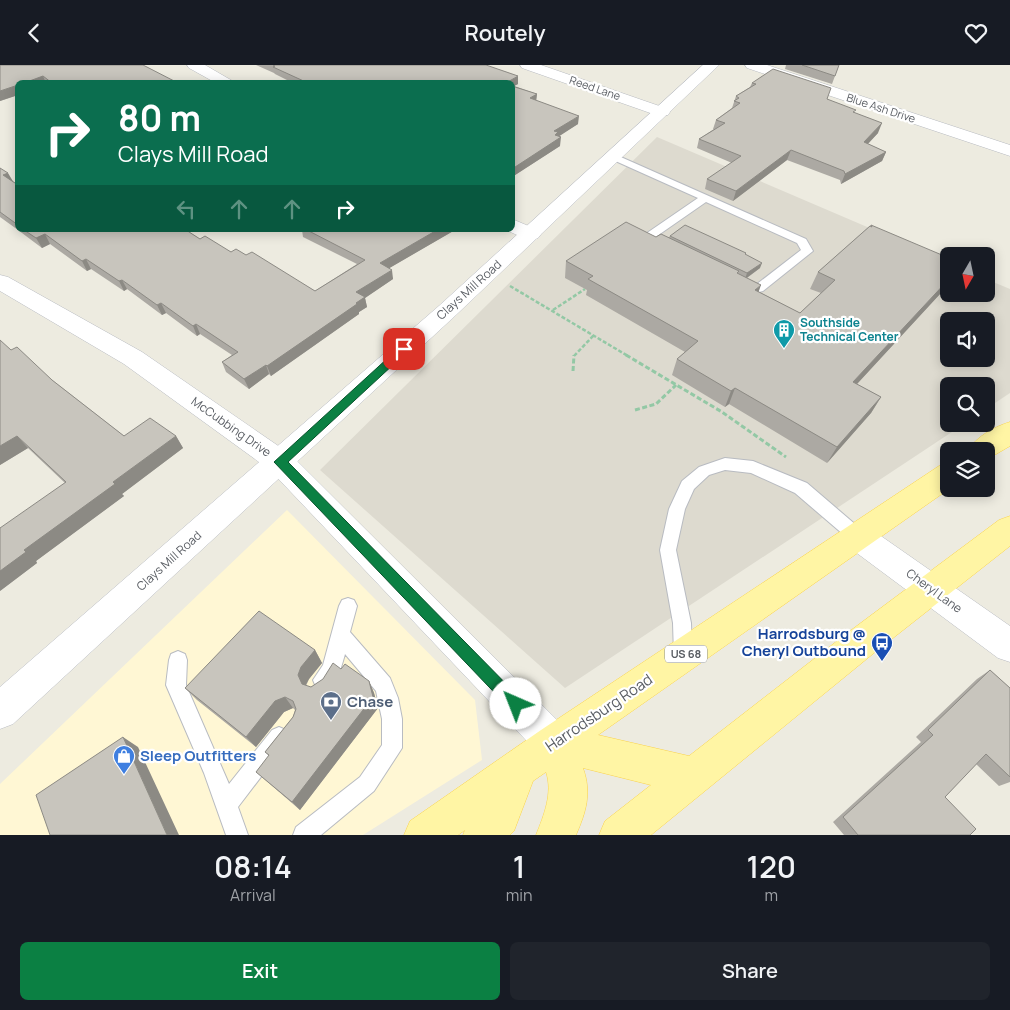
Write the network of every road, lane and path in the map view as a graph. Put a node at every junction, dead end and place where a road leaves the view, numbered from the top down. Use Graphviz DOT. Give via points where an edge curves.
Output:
graph roads {
  1 [pos="194,65"];
  2 [pos="527,65"];
  3 [pos="712,65"];
  4 [pos="752,65"];
  5 [pos="223,80"];
  6 [pos="662,112"];
  7 [pos="1010,151"];
  8 [pos="614,157"];
  9 [pos="705,198"];
  10 [pos="522,229"];
  11 [pos="679,254"];
  12 [pos="729,279"];
  13 [pos="0,282"];
  14 [pos="510,286"];
  15 [pos="585,289"];
  16 [pos="553,310"];
  17 [pos="594,335"];
  18 [pos="573,371"];
  19 [pos="676,385"];
  20 [pos="635,410"];
  21 [pos="1010,432"];
  22 [pos="995,442"];
  23 [pos="787,457"];
  24 [pos="280,462"];
  25 [pos="940,480"];
  26 [pos="1010,529"];
  27 [pos="857,536"];
  28 [pos="932,589"];
  29 [pos="348,606"];
  30 [pos="340,635"];
  31 [pos="1010,646"];
  32 [pos="683,655"];
  33 [pos="178,660"];
  34 [pos="317,687"];
  35 [pos="0,711"];
  36 [pos="292,720"];
  37 [pos="554,743"];
  38 [pos="519,768"];
  39 [pos="694,776"];
  40 [pos="226,805"];
  41 [pos="237,835"];
  42 [pos="304,835"];
  43 [pos="424,835"];
  44 [pos="483,835"];
  45 [pos="556,835"];
  46 [pos="619,835"];
  1 -- 5 [label="street"];
  2 -- 6 [label="street, Reed Lane"];
  3 -- 6 [label="street, Clays Mill Road"];
  4 -- 7 [label="street, Blue Ash Drive"];
  6 -- 8 [label="street, Clays Mill Road"];
  8 -- 9 [label="lane"];
  8 -- 10 [label="street, Clays Mill Road"];
  9 -- 11 [label="lane" via="651,235 653,241"];
  9 -- 12 [label="lane" via="802,241 807,251 759,288 746,287"];
  10 -- 24 [label="street, Clays Mill Road"];
  13 -- 24 [label="street, McCubbing Drive" via="133,358"];
  14 -- 16 [label="path"];
  15 -- 16 [label="path"];
  16 -- 17 [label="path"];
  17 -- 18 [label="path" via="574,353"];
  17 -- 19 [label="path"];
  19 -- 20 [label="path" via="656,404"];
  19 -- 23 [label="path"];
  21 -- 22 [label="main road"];
  24 -- 35 [label="street, Clays Mill Road"];
  24 -- 37 [label="street, McCubbing Drive"];
  25 -- 27 [label="main road, Harrodsburg Road / US 68"];
  26 -- 28 [label="main road"];
  27 -- 28 [label="street, Cheryl Lane"];
  27 -- 32 [label="main road, Harrodsburg Road / US 68"];
  27 -- 32 [label="lane" via="801,488 753,467 725,464 704,471 688,485 677,509 668,550 682,623"];
  28 -- 31 [label="street, Cheryl Lane"];
  28 -- 39 [label="main road"];
  29 -- 30 [label="lane"];
  30 -- 34 [label="lane" via="331,670"];
  30 -- 42 [label="lane" via="382,685 388,698 392,748 367,784"];
  32 -- 37 [label="main road, Harrodsburg Road / US 68"];
  33 -- 40 [label="lane" via="176,685"];
  36 -- 40 [label="lane"];
  37 -- 38 [label="main road, Harrodsburg Road / US 68"];
  37 -- 39 [label="main road"];
  37 -- 45 [label="main road" via="568,783 565,814"];
  38 -- 43 [label="main road, Harrodsburg Road / US 68"];
  38 -- 44 [label="main road" via="500,817"];
  39 -- 46 [label="main road"];
  40 -- 41 [label="lane"];
}
